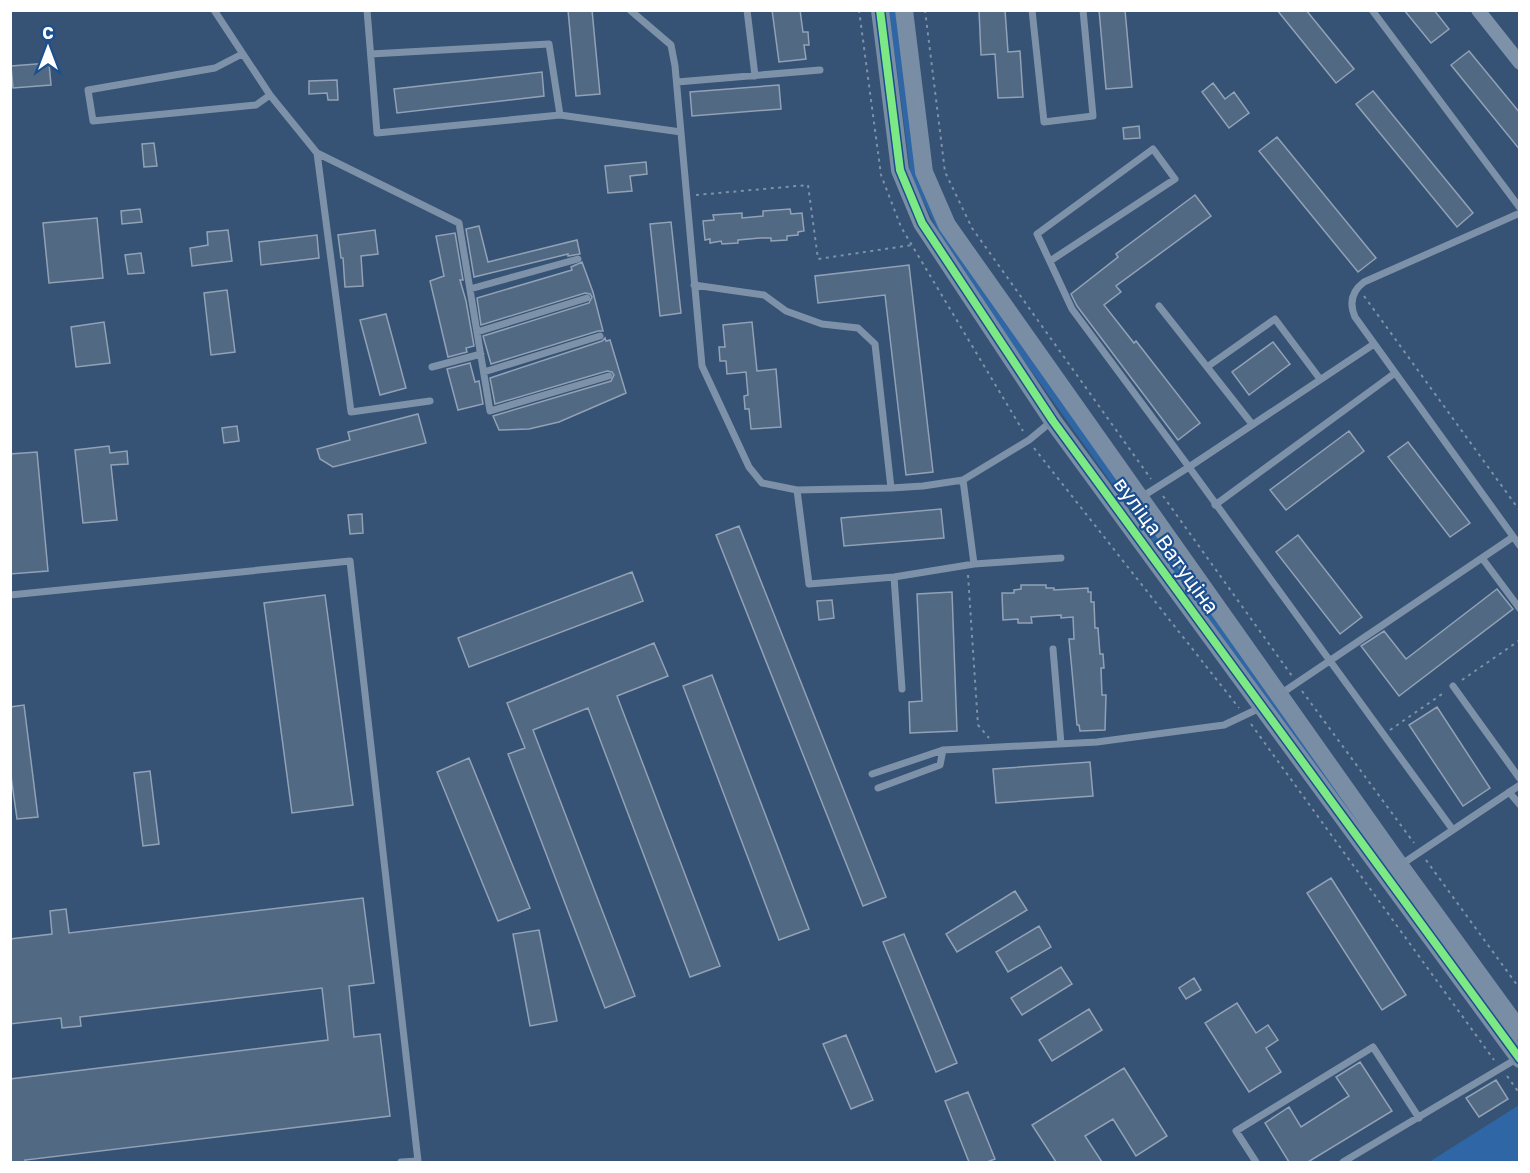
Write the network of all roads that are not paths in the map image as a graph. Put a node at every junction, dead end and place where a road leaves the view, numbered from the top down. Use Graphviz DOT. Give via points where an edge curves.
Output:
graph roads {
  1 [pos="214,10"];
  2 [pos="368,10"];
  3 [pos="630,10"];
  4 [pos="747,10"];
  5 [pos="880,10"];
  6 [pos="904,10"];
  7 [pos="1032,10"];
  8 [pos="1083,10"];
  9 [pos="1372,10"];
  10 [pos="1478,10"];
  11 [pos="242,54"];
  12 [pos="371,54"];
  13 [pos="1520,63"];
  14 [pos="820,70"];
  15 [pos="755,76"];
  16 [pos="677,82"];
  17 [pos="270,95"];
  18 [pos="560,115"];
  19 [pos="681,132"];
  20 [pos="317,153"];
  21 [pos="1520,208"];
  22 [pos="1520,213"];
  23 [pos="578,259"];
  24 [pos="1050,261"];
  25 [pos="694,285"];
  26 [pos="470,289"];
  27 [pos="587,298"];
  28 [pos="1159,306"];
  29 [pos="477,332"];
  30 [pos="600,336"];
  31 [pos="1374,344"];
  32 [pos="481,354"];
  33 [pos="432,367"];
  34 [pos="1207,367"];
  35 [pos="484,372"];
  36 [pos="1395,374"];
  37 [pos="609,376"];
  38 [pos="1320,379"];
  39 [pos="430,401"];
  40 [pos="1053,421"];
  41 [pos="1252,424"];
  42 [pos="1189,467"];
  43 [pos="963,480"];
  44 [pos="891,488"];
  45 [pos="797,489"];
  46 [pos="1140,498"];
  47 [pos="1215,505"];
  48 [pos="1513,537"];
  49 [pos="1520,546"];
  50 [pos="1061,558"];
  51 [pos="1482,558"];
  52 [pos="970,565"];
  53 [pos="894,577"];
  54 [pos="10,595"];
  55 [pos="1520,609"];
  56 [pos="1053,649"];
  57 [pos="1329,661"];
  58 [pos="1453,686"];
  59 [pos="902,689"];
  60 [pos="1279,694"];
  61 [pos="1263,706"];
  62 [pos="1061,744"];
  63 [pos="944,750"];
  64 [pos="872,774"];
  65 [pos="1520,779"];
  66 [pos="1520,785"];
  67 [pos="878,788"];
  68 [pos="1509,792"];
  69 [pos="1520,805"];
  70 [pos="1453,830"];
  71 [pos="1400,866"];
  72 [pos="1520,1030"];
  73 [pos="1519,1059"];
  74 [pos="1419,1118"];
  75 [pos="401,1162"];
  76 [pos="417,1162"];
  77 [pos="1256,1162"];
  78 [pos="1343,1162"];
  1 -- 11 [label="lane"];
  2 -- 12 [label="lane"];
  3 -- 16 [label="lane" via="671,45"];
  4 -- 15 [label="lane"];
  5 -- 40 [label="street, вуліца Ватуціна" via="900,170 922,223"];
  6 -- 46 [label="street, вуліца Ватуціна" via="924,172 947,225"];
  7 -- 8 [label="lane" via="1044,122 1093,116"];
  9 -- 21 [label="lane"];
  10 -- 13 [label="street"];
  11 -- 17 [label="lane"];
  11 -- 17 [label="lane" via="215,68 88,90 93,121 256,105"];
  12 -- 18 [label="lane" via="549,44"];
  12 -- 18 [label="lane" via="377,133"];
  14 -- 15 [label="lane"];
  15 -- 16 [label="lane"];
  16 -- 19 [label="lane"];
  17 -- 20 [label="lane"];
  18 -- 19 [label="lane"];
  19 -- 25 [label="lane"];
  20 -- 26 [label="lane" via="459,223"];
  20 -- 39 [label="lane" via="351,412"];
  22 -- 31 [label="lane" via="1358,287 1352,309"];
  23 -- 26 [label="lane"];
  24 -- 24 [label="lane" via="1037,234 1153,148 1175,179"];
  24 -- 42 [label="lane" via="1072,309"];
  25 -- 44 [label="lane" via="764,295 786,311 822,324 858,328 875,344"];
  25 -- 45 [label="lane" via="702,366 750,467 762,483"];
  26 -- 29 [label="lane"];
  27 -- 29 [label="lane"];
  28 -- 34 [label="lane"];
  29 -- 32 [label="lane"];
  30 -- 35 [label="lane"];
  31 -- 36 [label="lane"];
  31 -- 38 [label="lane"];
  32 -- 33 [label="lane"];
  32 -- 35 [label="lane"];
  34 -- 38 [label="lane" via="1275,319"];
  34 -- 41 [label="lane"];
  35 -- 37 [label="lane" via="490,411"];
  36 -- 47 [label="lane"];
  36 -- 48 [label="lane"];
  38 -- 41 [label="lane"];
  40 -- 43 [label="lane"];
  40 -- 61 [label="street, вуліца Ватуціна"];
  41 -- 42 [label="lane"];
  42 -- 46 [label="lane"];
  42 -- 47 [label="lane"];
  43 -- 44 [label="lane"];
  43 -- 52 [label="lane"];
  44 -- 45 [label="lane"];
  45 -- 53 [label="lane" via="808,584"];
  46 -- 60 [label="street, вуліца Ватуціна"];
  47 -- 57 [label="lane"];
  48 -- 49 [label="lane"];
  48 -- 51 [label="lane"];
  50 -- 52 [label="lane"];
  51 -- 55 [label="lane"];
  51 -- 57 [label="lane"];
  52 -- 53 [label="lane"];
  53 -- 59 [label="lane"];
  54 -- 76 [label="lane" via="350,561"];
  56 -- 62 [label="lane"];
  57 -- 60 [label="lane"];
  57 -- 70 [label="lane"];
  58 -- 65 [label="lane"];
  60 -- 61 [label="lane"];
  60 -- 71 [label="street, вуліца Ватуціна"];
  61 -- 62 [label="lane" via="1224,725"];
  61 -- 73 [label="street, вуліца Ватуціна"];
  62 -- 63 [label="lane"];
  63 -- 64 [label="lane"];
  63 -- 67 [label="lane" via="940,765"];
  66 -- 68 [label="lane"];
  68 -- 69 [label="lane"];
  68 -- 70 [label="lane"];
  70 -- 71 [label="lane"];
  71 -- 72 [label="street, вуліца Ватуціна"];
  73 -- 74 [label="lane"];
  74 -- 77 [label="lane" via="1373,1047 1236,1131"];
  74 -- 78 [label="lane"];
  75 -- 76 [label="lane"];
}
